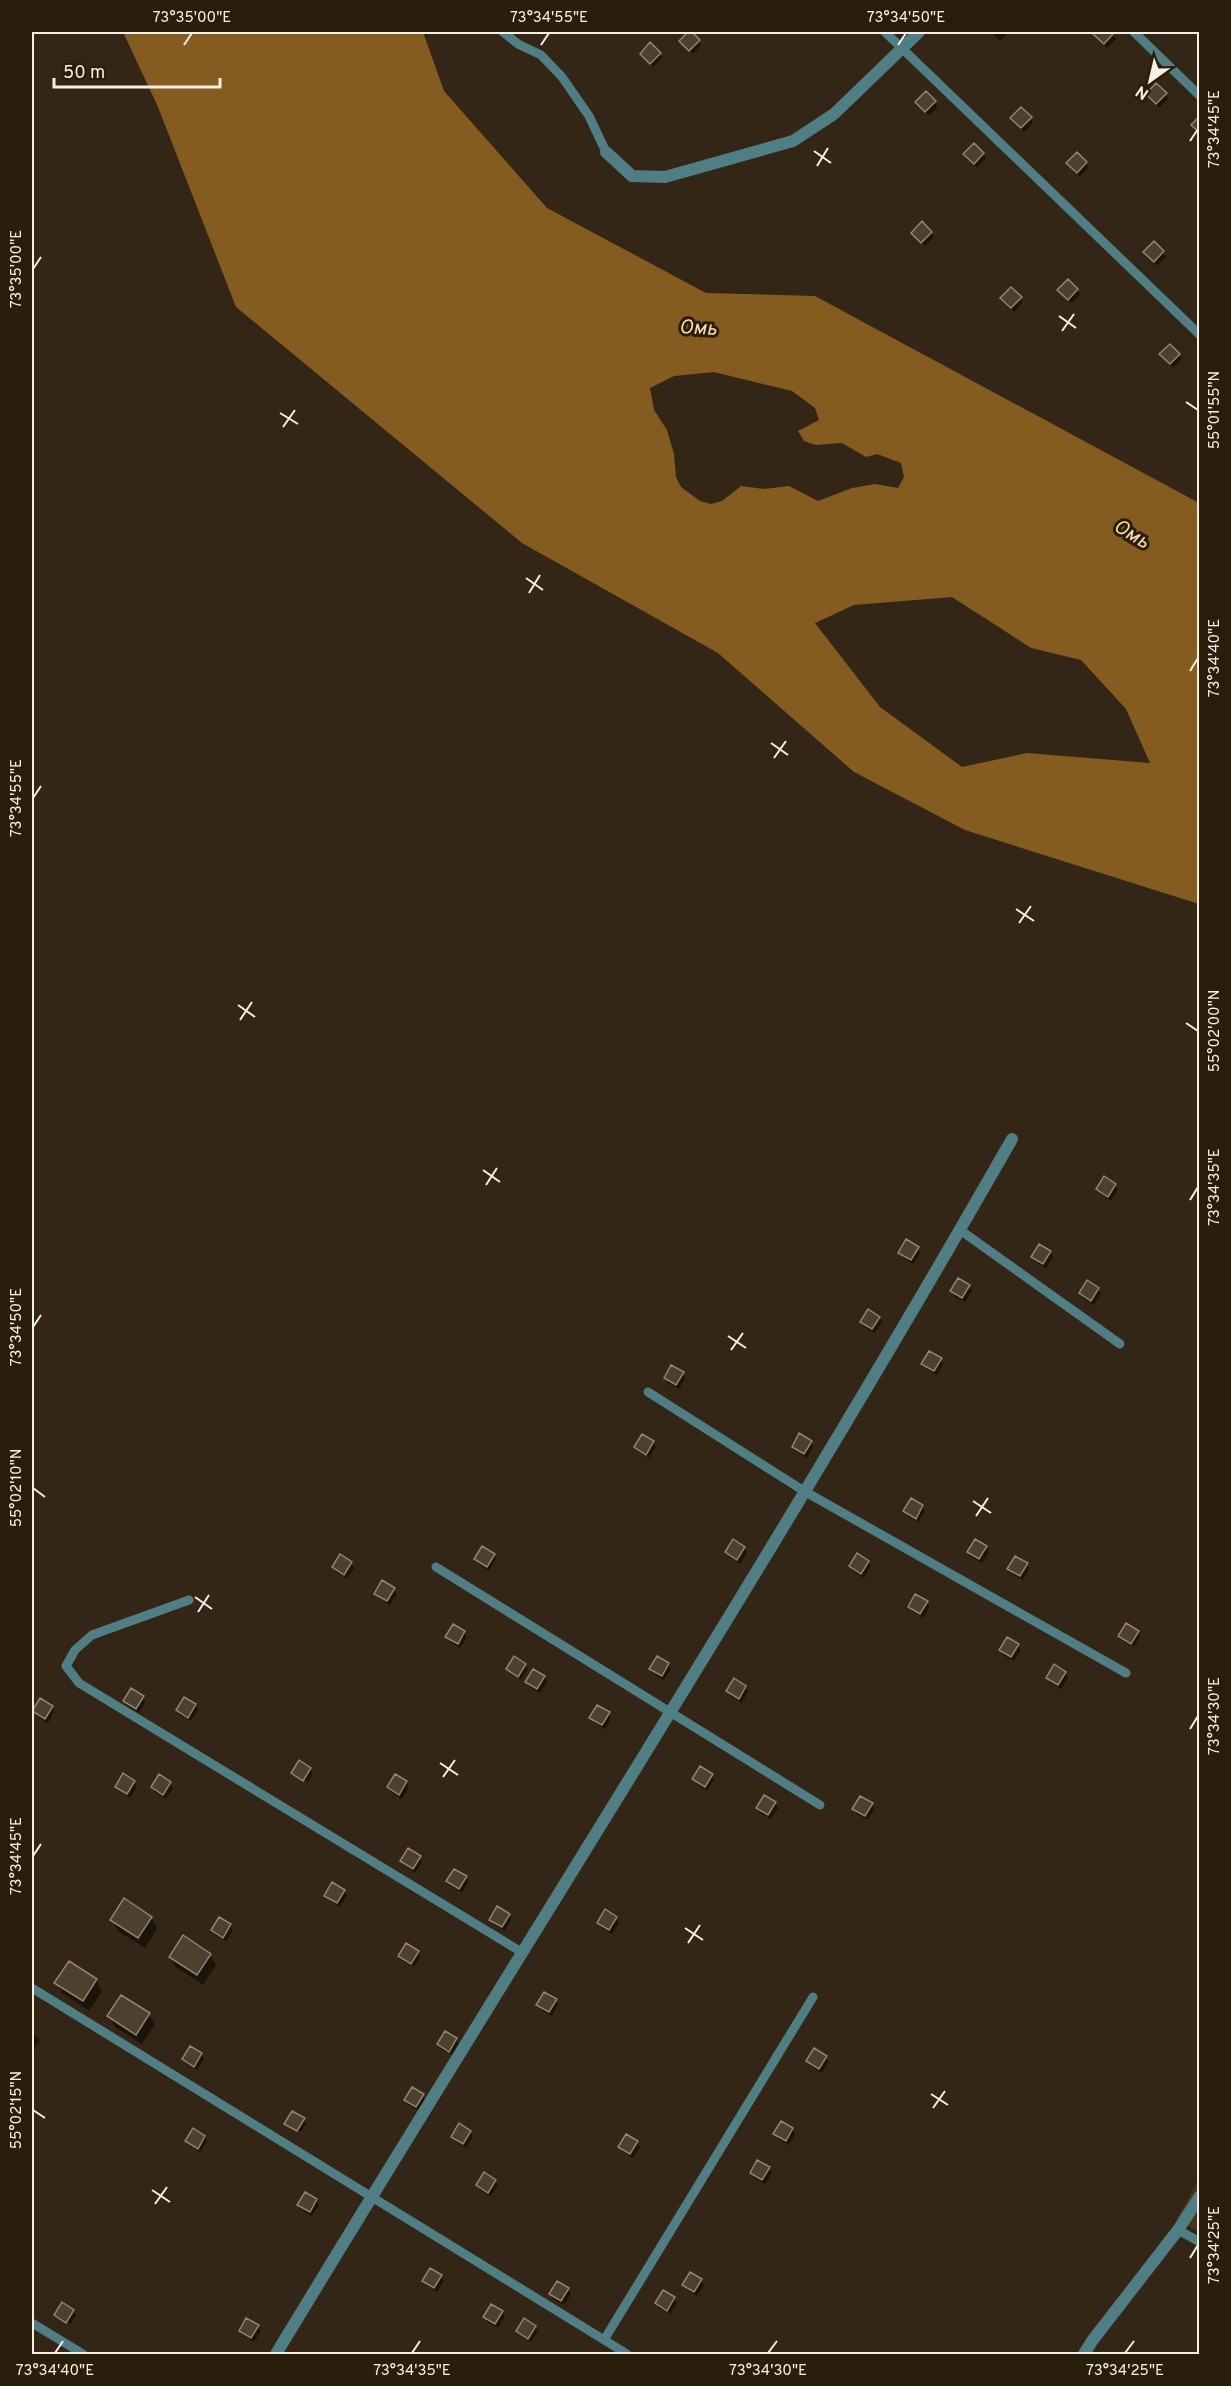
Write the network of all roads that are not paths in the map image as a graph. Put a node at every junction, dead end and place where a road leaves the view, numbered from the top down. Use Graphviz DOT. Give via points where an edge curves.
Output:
graph roads {
  1 [pos="503,32"];
  2 [pos="885,32"];
  3 [pos="919,32"];
  4 [pos="1134,32"];
  5 [pos="903,49"];
  6 [pos="1200,96"];
  7 [pos="606,152"];
  8 [pos="1200,335"];
  9 [pos="1012,1139"];
  10 [pos="960,1230"];
  11 [pos="1120,1344"];
  12 [pos="648,1392"];
  13 [pos="804,1491"];
  14 [pos="436,1567"];
  15 [pos="189,1600"];
  16 [pos="1126,1673"];
  17 [pos="672,1712"];
  18 [pos="820,1805"];
  19 [pos="523,1953"];
  20 [pos="32,1988"];
  21 [pos="813,1997"];
  22 [pos="1200,2196"];
  23 [pos="371,2197"];
  24 [pos="1179,2230"];
  25 [pos="1200,2242"];
  26 [pos="32,2323"];
  27 [pos="604,2340"];
  28 [pos="83,2355"];
  29 [pos="276,2355"];
  30 [pos="627,2355"];
  31 [pos="1084,2355"];
  1 -- 7 [label="lane" via="541,55 562,77 590,116"];
  2 -- 5 [label="lane"];
  3 -- 5 [label="street"];
  4 -- 6 [label="lane"];
  5 -- 7 [label="street" via="834,114 793,141 665,177 632,176"];
  5 -- 8 [label="lane"];
  9 -- 10 [label="street"];
  10 -- 11 [label="lane"];
  10 -- 13 [label="street"];
  12 -- 13 [label="lane"];
  13 -- 16 [label="lane"];
  13 -- 17 [label="street"];
  14 -- 17 [label="lane"];
  15 -- 19 [label="lane" via="92,1635 75,1650 66,1666 79,1683"];
  17 -- 18 [label="lane"];
  17 -- 19 [label="street"];
  19 -- 23 [label="street"];
  20 -- 23 [label="lane"];
  21 -- 27 [label="lane"];
  22 -- 24 [label="street"];
  23 -- 27 [label="lane"];
  23 -- 29 [label="street"];
  24 -- 25 [label="lane"];
  24 -- 31 [label="street"];
  26 -- 28 [label="lane"];
  27 -- 30 [label="lane"];
}
